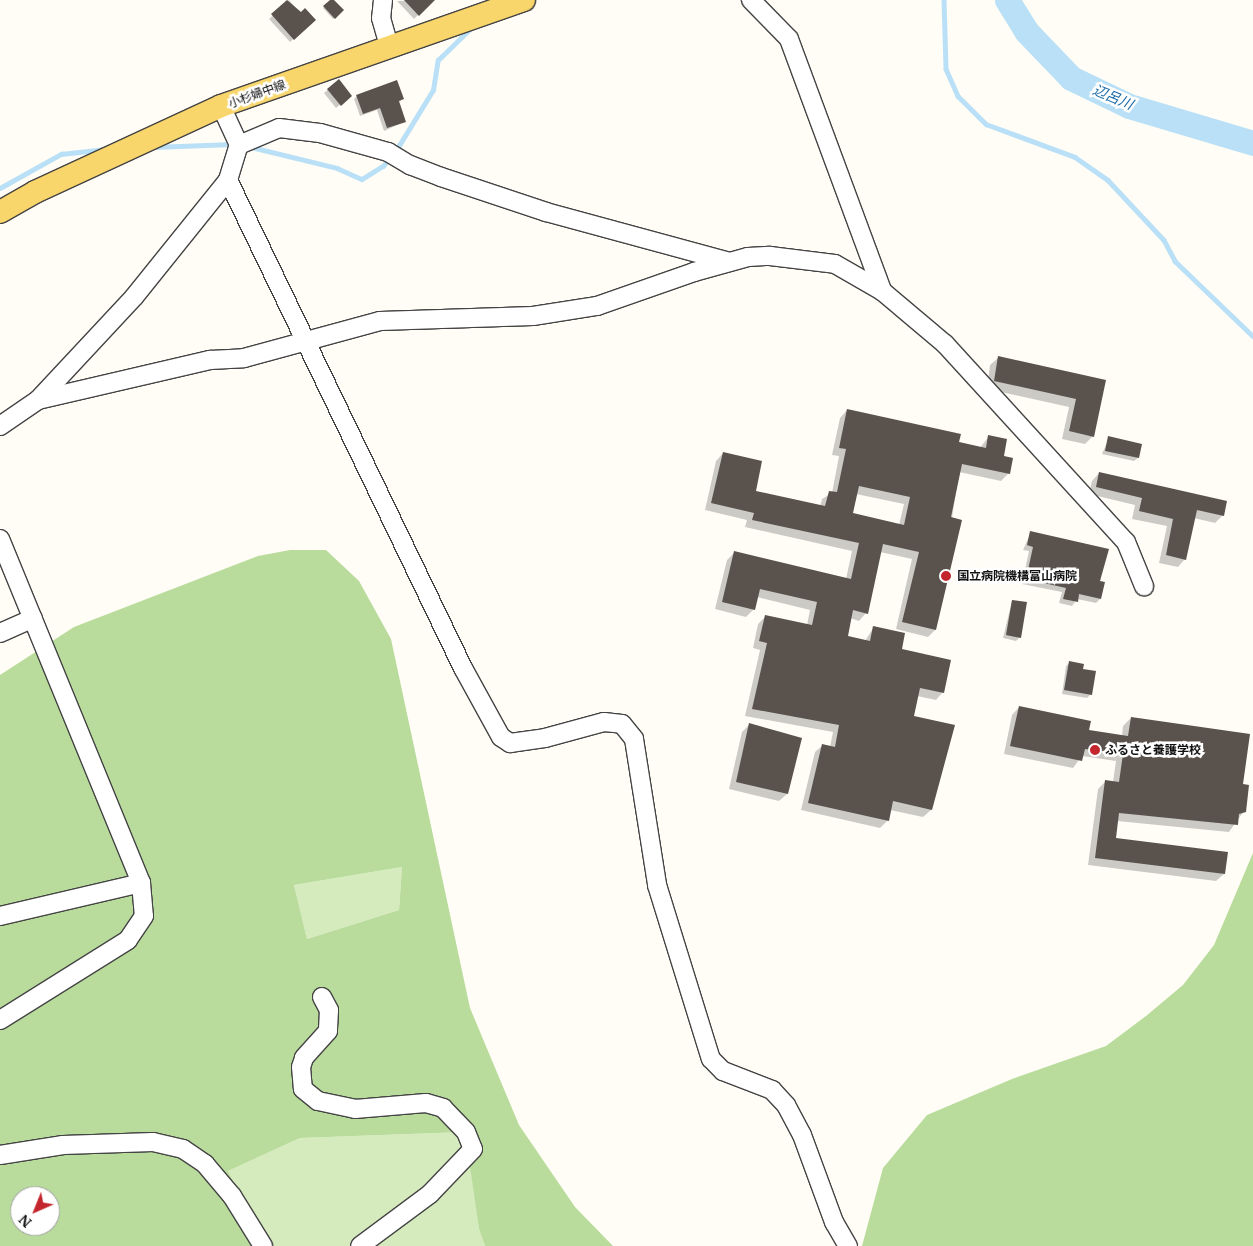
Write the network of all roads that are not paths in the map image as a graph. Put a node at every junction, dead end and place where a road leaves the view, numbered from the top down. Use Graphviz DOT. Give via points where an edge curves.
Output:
graph roads {
  1 [pos="383,0"];
  2 [pos="524,0"];
  3 [pos="751,0"];
  4 [pos="389,46"];
  5 [pos="221,106"];
  6 [pos="239,145"];
  7 [pos="228,180"];
  8 [pos="0,212"];
  9 [pos="728,262"];
  10 [pos="882,290"];
  11 [pos="305,343"];
  12 [pos="38,400"];
  13 [pos="0,426"];
  14 [pos="0,540"];
  15 [pos="1144,586"];
  16 [pos="33,618"];
  17 [pos="0,633"];
  18 [pos="140,883"];
  19 [pos="0,916"];
  20 [pos="322,997"];
  21 [pos="0,1020"];
  22 [pos="0,1155"];
  23 [pos="263,1246"];
  24 [pos="360,1246"];
  25 [pos="848,1246"];
  1 -- 4 [label="street" via="381,18"];
  2 -- 4 [label="main road, 小杉婦中線"];
  3 -- 10 [label="street" via="789,39"];
  4 -- 5 [label="main road, 小杉婦中線"];
  5 -- 6 [label="street"];
  5 -- 8 [label="main road, 小杉婦中線" via="35,192"];
  6 -- 7 [label="street"];
  6 -- 9 [label="street" via="279,128 320,133 388,152 441,177 546,212"];
  7 -- 11 [label="street"];
  7 -- 12 [label="street" via="134,297"];
  9 -- 10 [label="street" via="770,256 835,264"];
  9 -- 11 [label="street" via="598,306 533,316 380,321"];
  10 -- 15 [label="street" via="945,344 1126,542"];
  11 -- 12 [label="street" via="244,358 210,360"];
  11 -- 25 [label="street" via="462,668 501,737 510,743 545,738 604,722 622,724 634,740 657,885 711,1059 723,1071 772,1090 786,1104 802,1135 834,1222"];
  12 -- 13 [label="street"];
  14 -- 16 [label="street"];
  16 -- 17 [label="street"];
  16 -- 18 [label="street"];
  18 -- 19 [label="street"];
  18 -- 21 [label="street" via="144,916 128,940"];
  20 -- 24 [label="street" via="329,1010 328,1031 304,1058 301,1067 303,1089 318,1101 355,1108 426,1104 443,1108 466,1132 473,1149 430,1194"];
  22 -- 23 [label="street" via="63,1145 153,1142 183,1148 205,1164 232,1196"];
}
